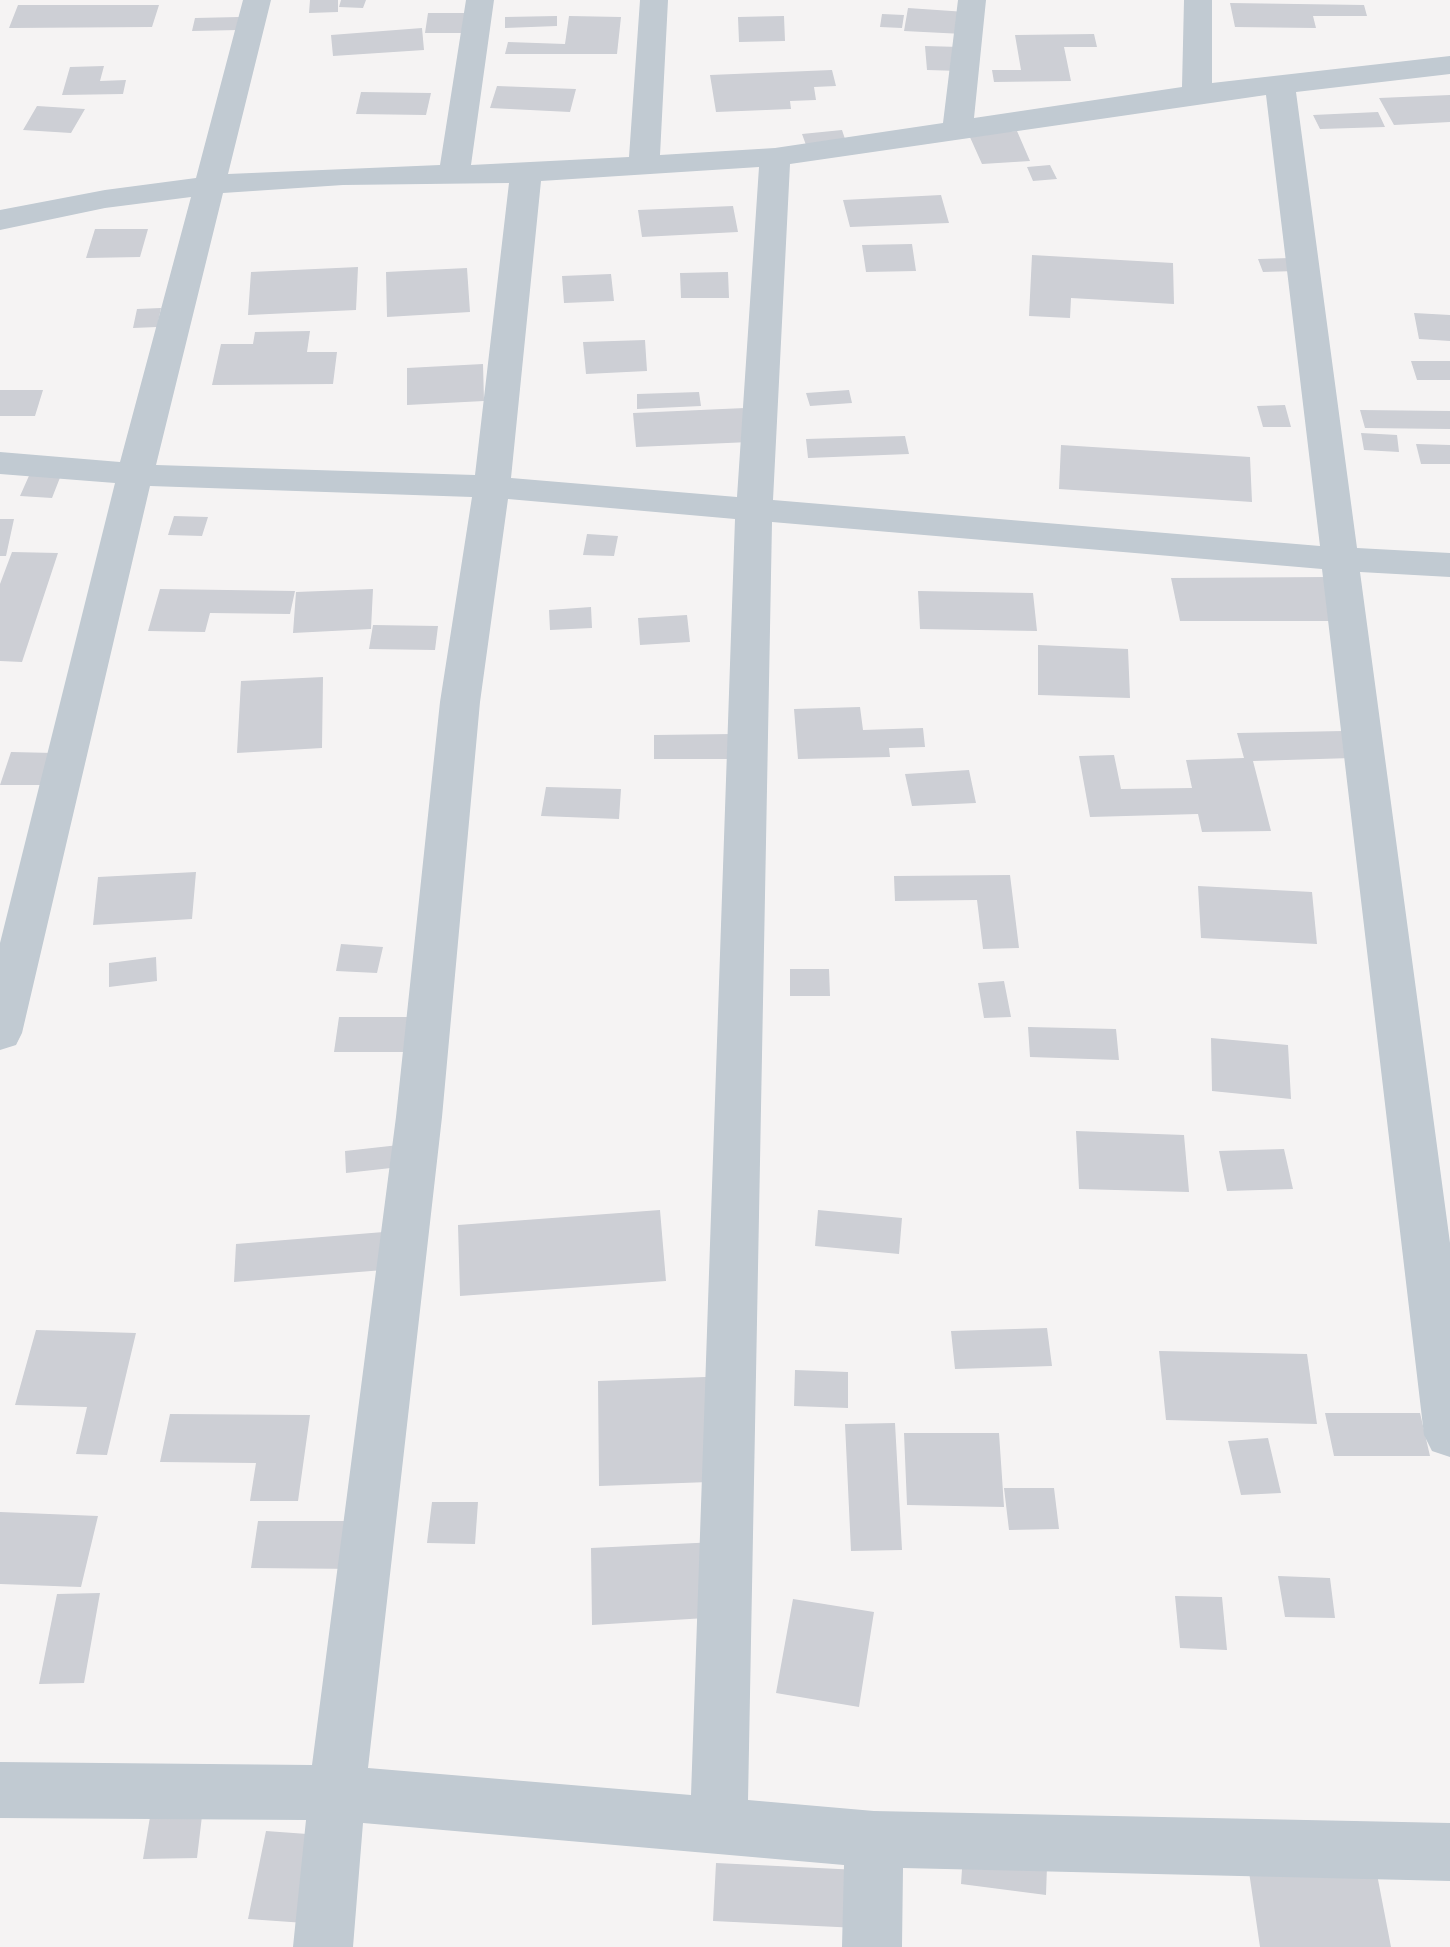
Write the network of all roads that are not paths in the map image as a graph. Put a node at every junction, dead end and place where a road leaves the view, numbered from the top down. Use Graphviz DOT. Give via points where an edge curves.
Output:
graph roads {
  1 [pos="257,0"];
  2 [pos="480,0"];
  3 [pos="654,0"];
  4 [pos="972,0"];
  5 [pos="1198,0"];
  6 [pos="1450,65"];
  7 [pos="1280,84"];
  8 [pos="1197,94"];
  9 [pos="958,128"];
  10 [pos="775,157"];
  11 [pos="644,167"];
  12 [pos="454,173"];
  13 [pos="526,173"];
  14 [pos="210,185"];
  15 [pos="0,220"];
  16 [pos="0,463"];
  17 [pos="135,475"];
  18 [pos="492,487"];
  19 [pos="754,510"];
  20 [pos="1339,559"];
  21 [pos="1450,565"];
  22 [pos="0,1033"];
  23 [pos="1450,1435"];
  24 [pos="0,1790"];
  25 [pos="337,1793"];
  26 [pos="719,1825"];
  27 [pos="874,1839"];
  28 [pos="1450,1852"];
  29 [pos="323,1947"];
  30 [pos="872,1947"];
  1 -- 14 [label="street"];
  2 -- 12 [label="street"];
  3 -- 11 [label="street"];
  4 -- 9 [label="street"];
  5 -- 8 [label="street"];
  6 -- 7 [label="street"];
  7 -- 8 [label="street"];
  7 -- 20 [label="street"];
  8 -- 9 [label="street"];
  9 -- 10 [label="street"];
  10 -- 11 [label="street"];
  10 -- 19 [label="street"];
  11 -- 13 [label="street"];
  12 -- 13 [label="street"];
  12 -- 14 [label="street"];
  13 -- 18 [label="street"];
  14 -- 15 [label="street"];
  14 -- 17 [label="street"];
  16 -- 17 [label="street"];
  17 -- 18 [label="street"];
  17 -- 22 [label="street"];
  18 -- 19 [label="street"];
  18 -- 25 [label="street" via="460,702 419,1117"];
  19 -- 20 [label="street"];
  19 -- 26 [label="street"];
  20 -- 21 [label="street"];
  20 -- 23 [label="street"];
  24 -- 25 [label="street"];
  25 -- 26 [label="street"];
  25 -- 29 [label="street"];
  26 -- 27 [label="street"];
  27 -- 28 [label="street"];
  27 -- 30 [label="street"];
}
